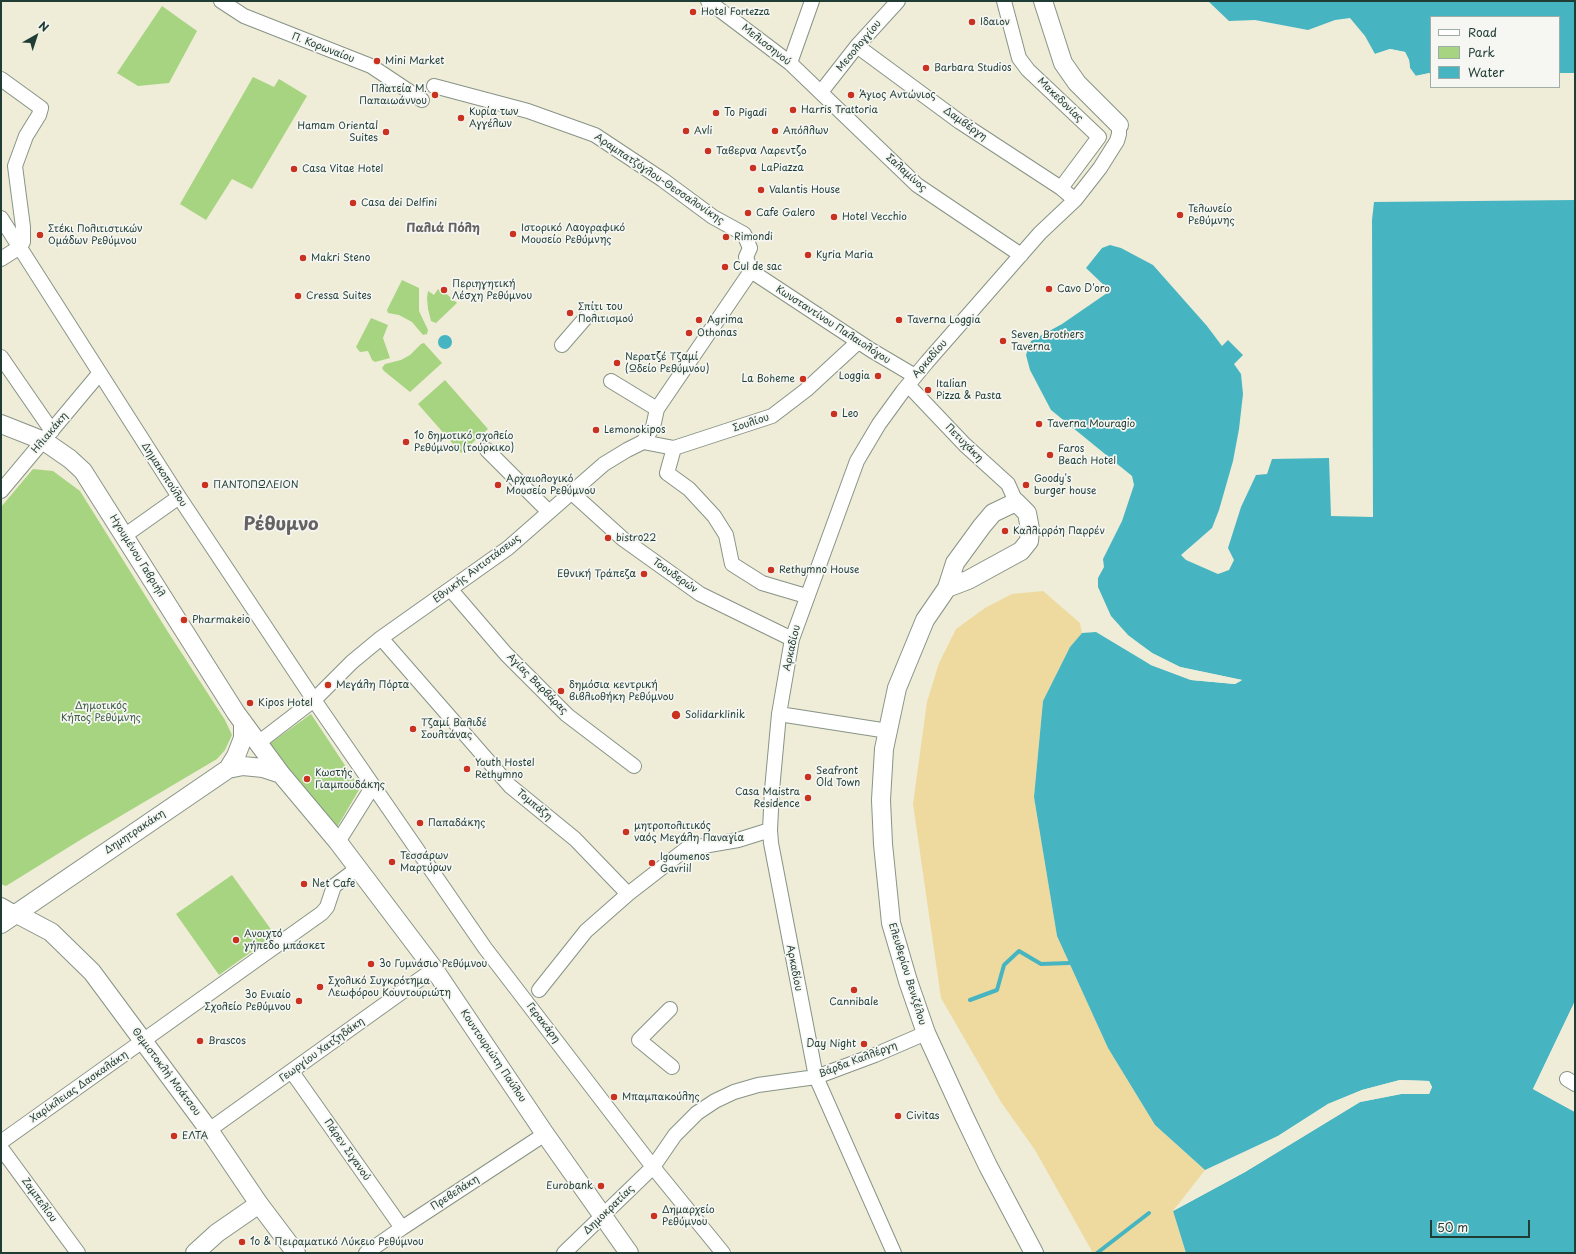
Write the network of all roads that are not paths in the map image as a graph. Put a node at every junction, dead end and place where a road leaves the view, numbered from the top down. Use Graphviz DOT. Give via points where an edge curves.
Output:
graph roads {
  1 [pos="221,1"];
  2 [pos="708,1"];
  3 [pos="812,1"];
  4 [pos="898,1"];
  5 [pos="1004,1"];
  6 [pos="1043,1"];
  7 [pos="857,46"];
  8 [pos="790,63"];
  9 [pos="1,79"];
  10 [pos="434,86"];
  11 [pos="821,92"];
  12 [pos="422,100"];
  13 [pos="1119,125"];
  14 [pos="1061,188"];
  15 [pos="1075,200"];
  16 [pos="1,218"];
  17 [pos="20,247"];
  18 [pos="1021,255"];
  19 [pos="1,258"];
  20 [pos="752,271"];
  21 [pos="588,315"];
  22 [pos="858,342"];
  23 [pos="562,345"];
  24 [pos="1,357"];
  25 [pos="99,374"];
  26 [pos="612,381"];
  27 [pos="912,381"];
  28 [pos="656,409"];
  29 [pos="1,424"];
  30 [pos="48,436"];
  31 [pos="643,442"];
  32 [pos="674,448"];
  33 [pos="488,450"];
  34 [pos="1,491"];
  35 [pos="571,492"];
  36 [pos="179,497"];
  37 [pos="1016,502"];
  38 [pos="549,512"];
  39 [pos="124,536"];
  40 [pos="947,588"];
  41 [pos="451,590"];
  42 [pos="806,596"];
  43 [pos="382,638"];
  44 [pos="792,639"];
  45 [pos="314,700"];
  46 [pos="779,714"];
  47 [pos="243,722"];
  48 [pos="888,731"];
  49 [pos="258,743"];
  50 [pos="634,766"];
  51 [pos="228,769"];
  52 [pos="281,774"];
  53 [pos="373,786"];
  54 [pos="770,830"];
  55 [pos="338,842"];
  56 [pos="358,868"];
  57 [pos="628,894"];
  58 [pos="8,909"];
  59 [pos="1,924"];
  60 [pos="434,969"];
  61 [pos="539,990"];
  62 [pos="670,1009"];
  63 [pos="926,1033"];
  64 [pos="143,1042"];
  65 [pos="672,1067"];
  66 [pos="292,1072"];
  67 [pos="816,1077"];
  68 [pos="209,1130"];
  69 [pos="545,1134"];
  70 [pos="1,1142"];
  71 [pos="1,1148"];
  72 [pos="653,1167"];
  73 [pos="259,1204"];
  74 [pos="602,1217"];
  75 [pos="402,1228"];
  76 [pos="626,1252"];
  77 [pos="78,1253"];
  78 [pos="195,1253"];
  79 [pos="296,1253"];
  80 [pos="366,1253"];
  81 [pos="564,1253"];
  82 [pos="723,1253"];
  83 [pos="894,1253"];
  84 [pos="1034,1253"];
  1 -- 12 [label="street, Π. Κορωναίου" via="244,16 371,66"];
  2 -- 8 [label="street, Μελισσηνού"];
  3 -- 8 [label="street"];
  4 -- 7 [label="street, Μεσολογγίου"];
  5 -- 14 [label="street, Μακεδονίας" via="1019,58 1028,70 1098,137"];
  6 -- 13 [label="main road" via="1063,63 1077,83"];
  7 -- 11 [label="street, Μεσολογγίου"];
  7 -- 14 [label="street, Δαμβέργη" via="960,122"];
  8 -- 11 [label="street, Μελισσηνού"];
  9 -- 17 [label="street" via="41,108 26,136 15,166 23,227 23,242"];
  10 -- 20 [label="street, Αραμπατζόγλου-Θεσσαλονίκης" via="528,111 595,135 713,216 744,234 750,248 746,257"];
  11 -- 18 [label="street, Σαλαμίνος" via="917,185"];
  13 -- 15 [label="street, Αρκαδίου" via="1117,141"];
  14 -- 15 [label="street, Δαμβέργη"];
  15 -- 18 [label="street, Αρκαδίου"];
  16 -- 17 [label="street, Δημακοπούλου"];
  17 -- 19 [label="street"];
  17 -- 25 [label="street, Δημακοπούλου"];
  18 -- 27 [label="street, Αρκαδίου"];
  20 -- 22 [label="street, Κωνσταντίνου Παλαιολόγου"];
  20 -- 28 [label="street"];
  21 -- 23 [label="street"];
  22 -- 27 [label="street, Κωνσταντίνου Παλαιολόγου"];
  22 -- 32 [label="street, Σουλίου" via="806,390 772,416"];
  24 -- 30 [label="street"];
  25 -- 30 [label="street, Ηλιακάκη"];
  25 -- 36 [label="street, Δημακοπούλου"];
  26 -- 28 [label="street"];
  27 -- 37 [label="street, Πετυχάκη" via="965,445 1008,484"];
  27 -- 42 [label="street, Αρκαδίου" via="879,424 857,461"];
  28 -- 31 [label="street" via="653,427"];
  29 -- 30 [label="main road, Ηγουμένου Γαβριήλ"];
  30 -- 34 [label="street, Ηλιακάκη"];
  30 -- 39 [label="main road, Ηγουμένου Γαβριήλ" via="83,471"];
  31 -- 32 [label="street, Σουλίου"];
  31 -- 35 [label="street, Εθνικής Αντιστάσεως" via="604,464"];
  32 -- 42 [label="street" via="667,473 689,489 714,516 726,535 732,564 762,583"];
  33 -- 38 [label="street"];
  35 -- 38 [label="street, Εθνικής Αντιστάσεως"];
  35 -- 44 [label="street, Τσουδερών" via="623,539 700,594"];
  36 -- 39 [label="street"];
  36 -- 45 [label="street, Δημακοπούλου"];
  37 -- 40 [label="main road, Ελευθερίου Βενιζέλου" via="993,513 982,526 955,563"];
  37 -- 40 [label="main road" via="1027,513 1030,529 1029,541 1021,551 968,580"];
  38 -- 41 [label="street, Εθνικής Αντιστάσεως" via="508,548"];
  39 -- 47 [label="main road, Ηγουμένου Γαβριήλ"];
  40 -- 48 [label="main road, Ελευθερίου Βενιζέλου" via="925,620 897,688"];
  41 -- 43 [label="street, Εθνικής Αντιστάσεως"];
  41 -- 50 [label="street, Αγίας Βαρβάρας" via="506,654 567,715"];
  42 -- 44 [label="street, Αρκαδίου"];
  43 -- 45 [label="street, Εθνικής Αντιστάσεως" via="352,662"];
  43 -- 57 [label="street, Τομπάζη" via="510,786 575,839"];
  44 -- 46 [label="street, Αρκαδίου"];
  45 -- 49 [label="street"];
  45 -- 53 [label="street"];
  46 -- 48 [label="street"];
  46 -- 54 [label="street, Αρκαδίου"];
  47 -- 49 [label="main road"];
  47 -- 51 [label="main road, Δημητρακάκη" via="242,738"];
  48 -- 63 [label="main road, Ελευθερίου Βενιζέλου" via="884,749 881,800 891,923"];
  49 -- 52 [label="main road"];
  51 -- 52 [label="main road" via="250,766"];
  51 -- 58 [label="main road, Δημητρακάκη"];
  52 -- 55 [label="main road"];
  53 -- 55 [label="street"];
  53 -- 72 [label="street, Γερακάρη" via="485,948"];
  54 -- 57 [label="street" via="738,840 686,849"];
  54 -- 67 [label="street, Αρκαδίου" via="790,949"];
  55 -- 56 [label="main road, Κουντουριώτη Παύλου"];
  56 -- 60 [label="main road, Κουντουριώτη Παύλου"];
  56 -- 64 [label="street, Χαρίκλειας Δασκαλάκη" via="334,886 327,907 322,913"];
  57 -- 61 [label="street" via="586,930"];
  58 -- 59 [label="main road, Δημητρακάκη"];
  58 -- 64 [label="main road, Θεμιστοκλή Μοάτσου" via="51,932 92,972"];
  60 -- 66 [label="street, Γεωργίου Χατζηδάκη"];
  60 -- 69 [label="main road, Κουντουριώτη Παύλου"];
  62 -- 65 [label="street" via="639,1040"];
  63 -- 67 [label="street, Βάρδα Καλλέργη"];
  63 -- 84 [label="main road, Ελευθερίου Βενιζέλου" via="988,1166"];
  64 -- 68 [label="main road, Θεμιστοκλή Μοάτσου"];
  64 -- 70 [label="street, Χαρίκλειας Δασκαλάκη"];
  66 -- 68 [label="street, Γεωργίου Χατζηδάκη"];
  66 -- 75 [label="street, Πάρεν Σιγανού"];
  67 -- 72 [label="street, Βάρδα Καλλέργη" via="758,1085 715,1101 675,1135"];
  67 -- 83 [label="street, Αρκαδίου"];
  68 -- 73 [label="main road, Θεμιστοκλή Μοάτσου"];
  69 -- 74 [label="main road, Κουντουριώτη Παύλου"];
  69 -- 75 [label="street, Πρεβελάκη"];
  71 -- 77 [label="street, Ζαμπελίου"];
  72 -- 74 [label="street, Δημοκρατίας"];
  72 -- 82 [label="street, Γερακάρη"];
  73 -- 78 [label="main road" via="217,1233"];
  73 -- 79 [label="main road, Θεμιστοκλή Μοάτσου"];
  74 -- 76 [label="main road, Κουντουριώτη Παύλου"];
  74 -- 81 [label="street, Δημοκρατίας"];
  75 -- 80 [label="street, Πρεβελάκη"];
}
